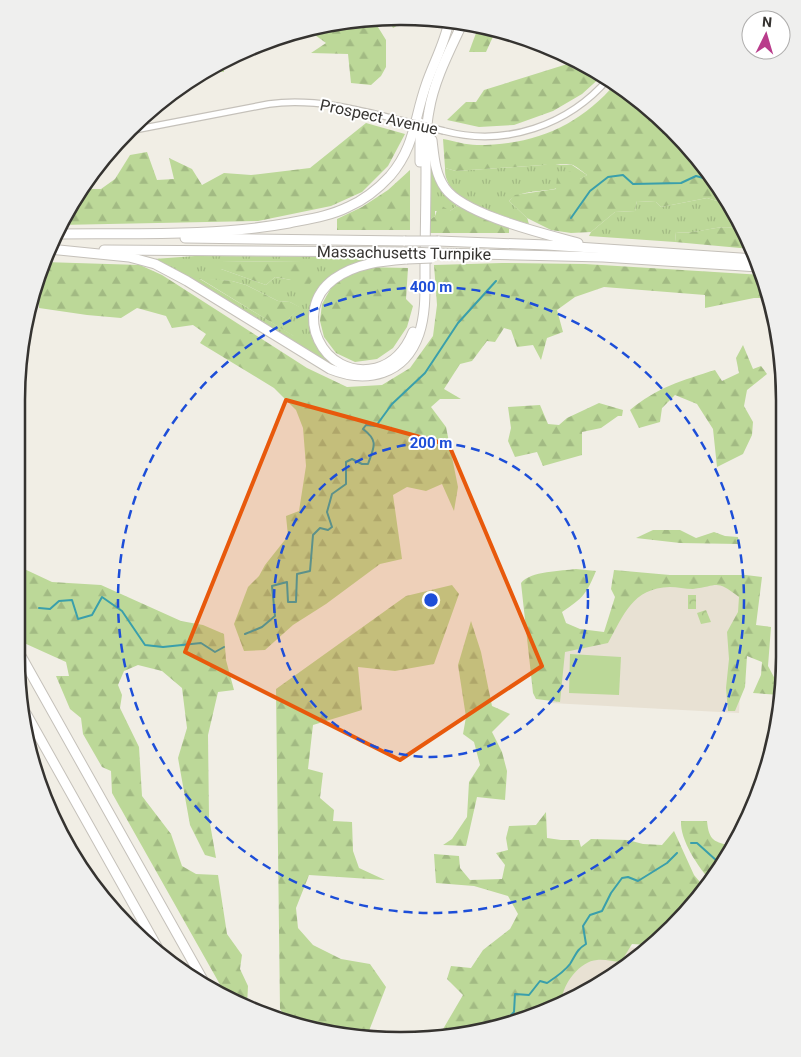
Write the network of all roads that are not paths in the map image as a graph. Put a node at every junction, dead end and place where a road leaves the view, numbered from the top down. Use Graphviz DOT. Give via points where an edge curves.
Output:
graph roads {
  1 [pos="448,28"];
  2 [pos="459,31"];
  3 [pos="603,84"];
  4 [pos="425,109"];
  5 [pos="142,128"];
  6 [pos="63,236"];
  7 [pos="63,236"];
  8 [pos="595,248"];
  9 [pos="57,249"];
  10 [pos="57,250"];
  11 [pos="406,256"];
  12 [pos="748,258"];
  13 [pos="751,266"];
  14 [pos="25,664"];
  15 [pos="31,722"];
  16 [pos="152,938"];
  17 [pos="199,974"];
  1 -- 4 [label="highway" via="425,87"];
  2 -- 4 [label="highway"];
  3 -- 5 [label="street, Prospect Avenue, bridge" via="580,106 555,120 515,134 469,135 330,105 290,102"];
  4 -- 6 [label="highway" via="408,148 391,174 366,197 336,212 232,230"];
  4 -- 8 [label="highway" via="436,169 443,185 456,200 472,209 550,236"];
  4 -- 10 [label="highway" via="423,317 417,340 409,354 397,366 381,373 360,376 330,369 187,281 146,260"];
  4 -- 11 [label="highway" via="419,130 420,286 413,334 400,354 383,366 356,369 333,360 321,345 314,327 314,309 324,288 339,275 360,266"];
  7 -- 8 [label="highway, Massachusetts Turnpike, bridge" via="438,241"];
  8 -- 12 [label="highway, Massachusetts Turnpike"];
  9 -- 11 [label="highway, Massachusetts Turnpike"];
  11 -- 13 [label="highway, Massachusetts Turnpike, bridge" via="564,256"];
  14 -- 17 [label="highway"];
  15 -- 16 [label="highway"];
}
